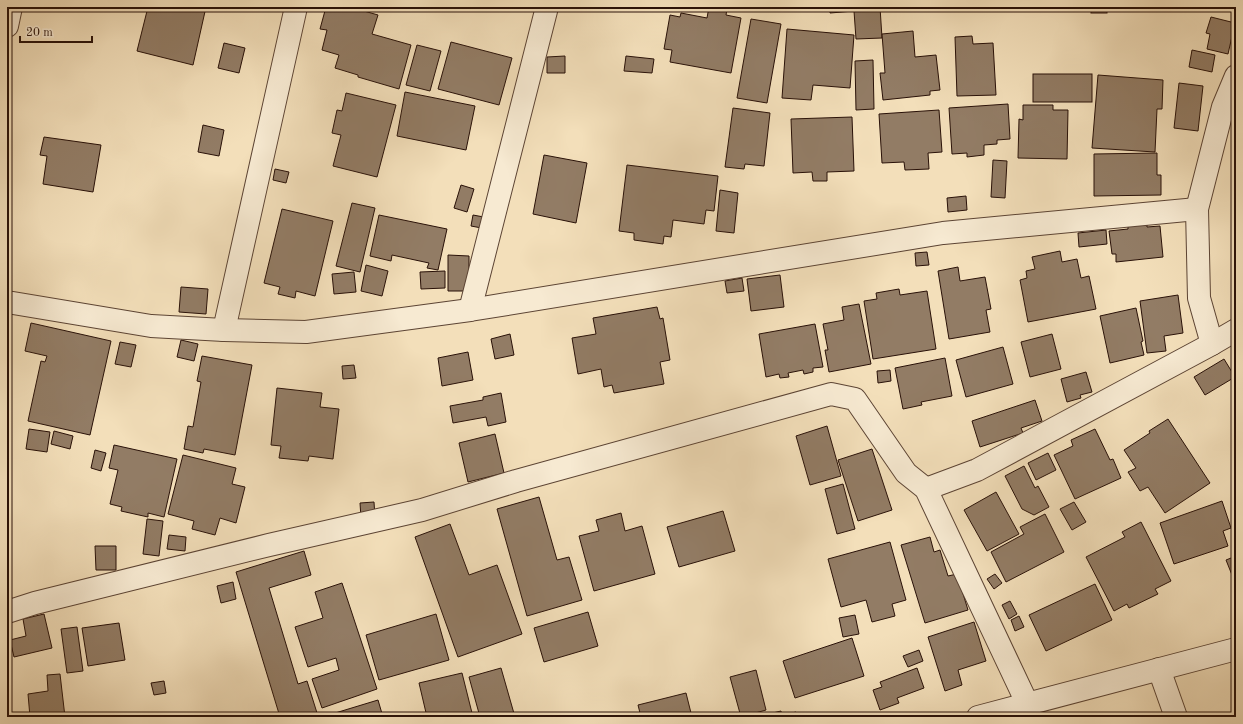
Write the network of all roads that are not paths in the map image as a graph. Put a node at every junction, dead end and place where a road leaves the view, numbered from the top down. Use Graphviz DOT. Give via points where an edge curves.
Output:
graph roads {
  1 [pos="11,7"];
  2 [pos="296,7"];
  3 [pos="546,7"];
  4 [pos="7,26"];
  5 [pos="1236,76"];
  6 [pos="1197,209"];
  7 [pos="7,302"];
  8 [pos="470,310"];
  9 [pos="224,330"];
  10 [pos="1236,330"];
  11 [pos="1212,344"];
  12 [pos="926,489"];
  13 [pos="7,612"];
  14 [pos="1236,648"];
  15 [pos="1159,669"];
  16 [pos="1027,703"];
  17 [pos="978,717"];
  18 [pos="1176,717"];
  1 -- 4 [label="street"];
  2 -- 9 [label="street"];
  3 -- 8 [label="street"];
  5 -- 6 [label="street" via="1222,107"];
  6 -- 8 [label="street" via="943,233"];
  6 -- 11 [label="street" via="1199,298"];
  7 -- 9 [label="street" via="151,326"];
  8 -- 9 [label="street" via="306,332"];
  10 -- 11 [label="street"];
  11 -- 12 [label="street" via="977,470"];
  12 -- 13 [label="street" via="906,473 854,399 831,394 523,479 422,510 269,545"];
  12 -- 16 [label="street"];
  14 -- 15 [label="street"];
  15 -- 16 [label="street"];
  15 -- 18 [label="street"];
  16 -- 17 [label="street"];
}
